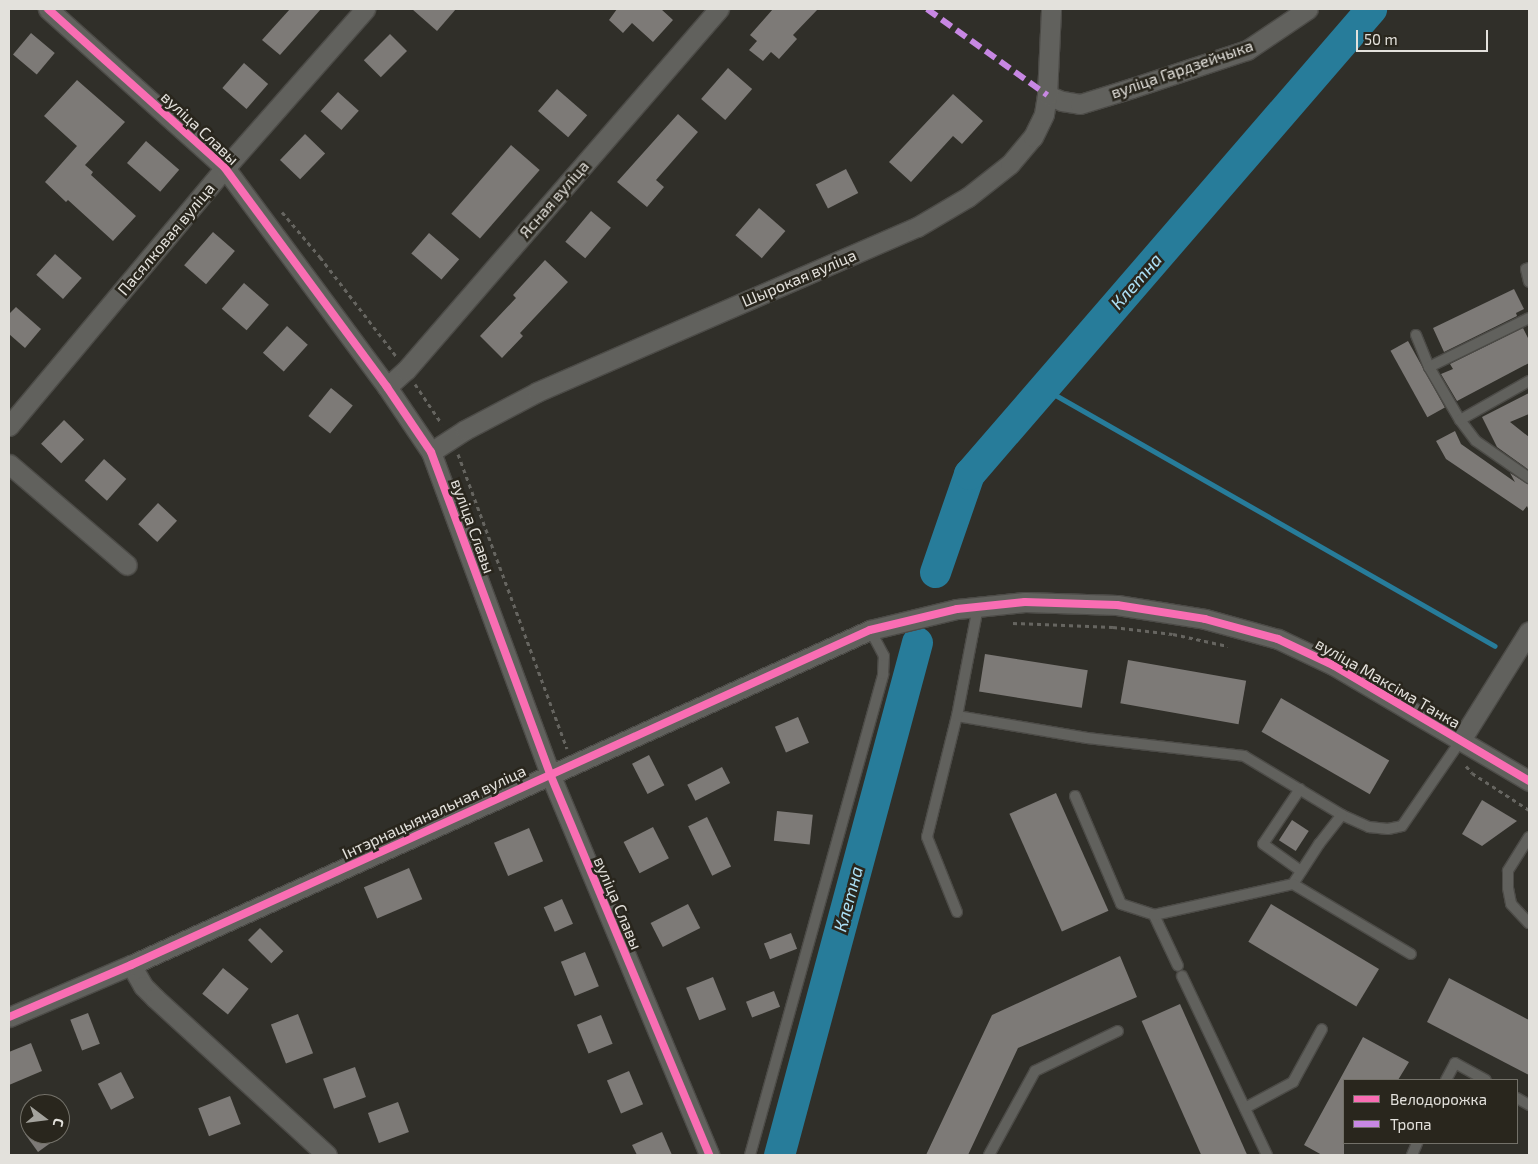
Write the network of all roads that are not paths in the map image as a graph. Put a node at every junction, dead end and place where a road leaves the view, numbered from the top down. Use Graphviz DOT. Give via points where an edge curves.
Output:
graph roads {
  1 [pos="48,9"];
  2 [pos="365,9"];
  3 [pos="719,9"];
  4 [pos="1051,9"];
  5 [pos="1308,9"];
  6 [pos="1047,94"];
  7 [pos="225,168"];
  8 [pos="1529,268"];
  9 [pos="1529,282"];
  10 [pos="1529,318"];
  11 [pos="1416,335"];
  12 [pos="1429,367"];
  13 [pos="1529,381"];
  14 [pos="387,387"];
  15 [pos="1460,420"];
  16 [pos="9,426"];
  17 [pos="431,452"];
  18 [pos="9,464"];
  19 [pos="1529,478"];
  20 [pos="127,565"];
  21 [pos="978,607"];
  22 [pos="870,630"];
  23 [pos="1529,630"];
  24 [pos="957,716"];
  25 [pos="1456,747"];
  26 [pos="550,774"];
  27 [pos="1529,781"];
  28 [pos="1300,789"];
  29 [pos="1075,796"];
  30 [pos="1342,815"];
  31 [pos="1529,837"];
  32 [pos="1301,871"];
  33 [pos="1293,884"];
  34 [pos="957,912"];
  35 [pos="1154,915"];
  36 [pos="1529,922"];
  37 [pos="1411,954"];
  38 [pos="131,965"];
  39 [pos="1178,966"];
  40 [pos="1182,976"];
  41 [pos="9,1017"];
  42 [pos="1322,1029"];
  43 [pos="1118,1031"];
  44 [pos="1447,1079"];
  45 [pos="1484,1079"];
  46 [pos="1518,1099"];
  47 [pos="1529,1105"];
  48 [pos="1244,1108"];
  49 [pos="327,1155"];
  50 [pos="708,1155"];
  51 [pos="750,1155"];
  52 [pos="990,1155"];
  53 [pos="1267,1155"];
  1 -- 7 [label="street, вуліца Славы"];
  2 -- 7 [label="street, Пасялковая вуліца"];
  3 -- 14 [label="street, Ясная вуліца" via="406,370"];
  4 -- 6 [label="street, Шырокая вуліца"];
  5 -- 6 [label="street, вуліца Гардзейчыка" via="1247,50 1141,85 1080,104"];
  6 -- 17 [label="street, Шырокая вуліца" via="1044,114 1033,137 1010,164 968,197 916,227 537,392"];
  7 -- 14 [label="street, вуліца Славы"];
  7 -- 16 [label="street, Пасялковая вуліца"];
  8 -- 9 [label="lane" via="1526,269"];
  10 -- 12 [label="lane"];
  11 -- 12 [label="lane"];
  12 -- 15 [label="lane"];
  13 -- 15 [label="lane"];
  14 -- 17 [label="street, вуліца Славы"];
  15 -- 19 [label="lane" via="1476,441"];
  17 -- 26 [label="street, вуліца Славы"];
  18 -- 20 [label="street"];
  21 -- 22 [label="street, вуліца Максіма Танка" via="914,618"];
  21 -- 24 [label="lane"];
  21 -- 25 [label="street, вуліца Максіма Танка" via="1025,602 1117,605 1206,619 1269,636 1334,665"];
  22 -- 26 [label="street, Інтэрнацыянальная вуліца"];
  22 -- 51 [label="lane" via="884,656 883,674"];
  23 -- 25 [label="street"];
  24 -- 28 [label="lane" via="1087,738 1244,756"];
  24 -- 34 [label="lane" via="927,837"];
  25 -- 27 [label="street, вуліца Максіма Танка"];
  25 -- 30 [label="lane" via="1402,826 1388,829 1369,827"];
  26 -- 38 [label="street, Інтэрнацыянальная вуліца"];
  26 -- 50 [label="street, вуліца Славы"];
  28 -- 30 [label="lane"];
  28 -- 32 [label="lane" via="1263,844"];
  29 -- 35 [label="lane" via="1121,904"];
  30 -- 32 [label="lane"];
  31 -- 36 [label="lane" via="1508,871 1511,904"];
  32 -- 33 [label="lane"];
  33 -- 35 [label="lane"];
  33 -- 37 [label="lane"];
  35 -- 39 [label="lane"];
  38 -- 41 [label="street, Інтэрнацыянальная вуліца"];
  38 -- 49 [label="street" via="143,986 155,998"];
  40 -- 48 [label="lane"];
  42 -- 48 [label="lane" via="1293,1082"];
  43 -- 52 [label="lane" via="1035,1070"];
  44 -- 45 [label="lane" via="1455,1063"];
  46 -- 47 [label="lane"];
  48 -- 53 [label="lane"];
}
